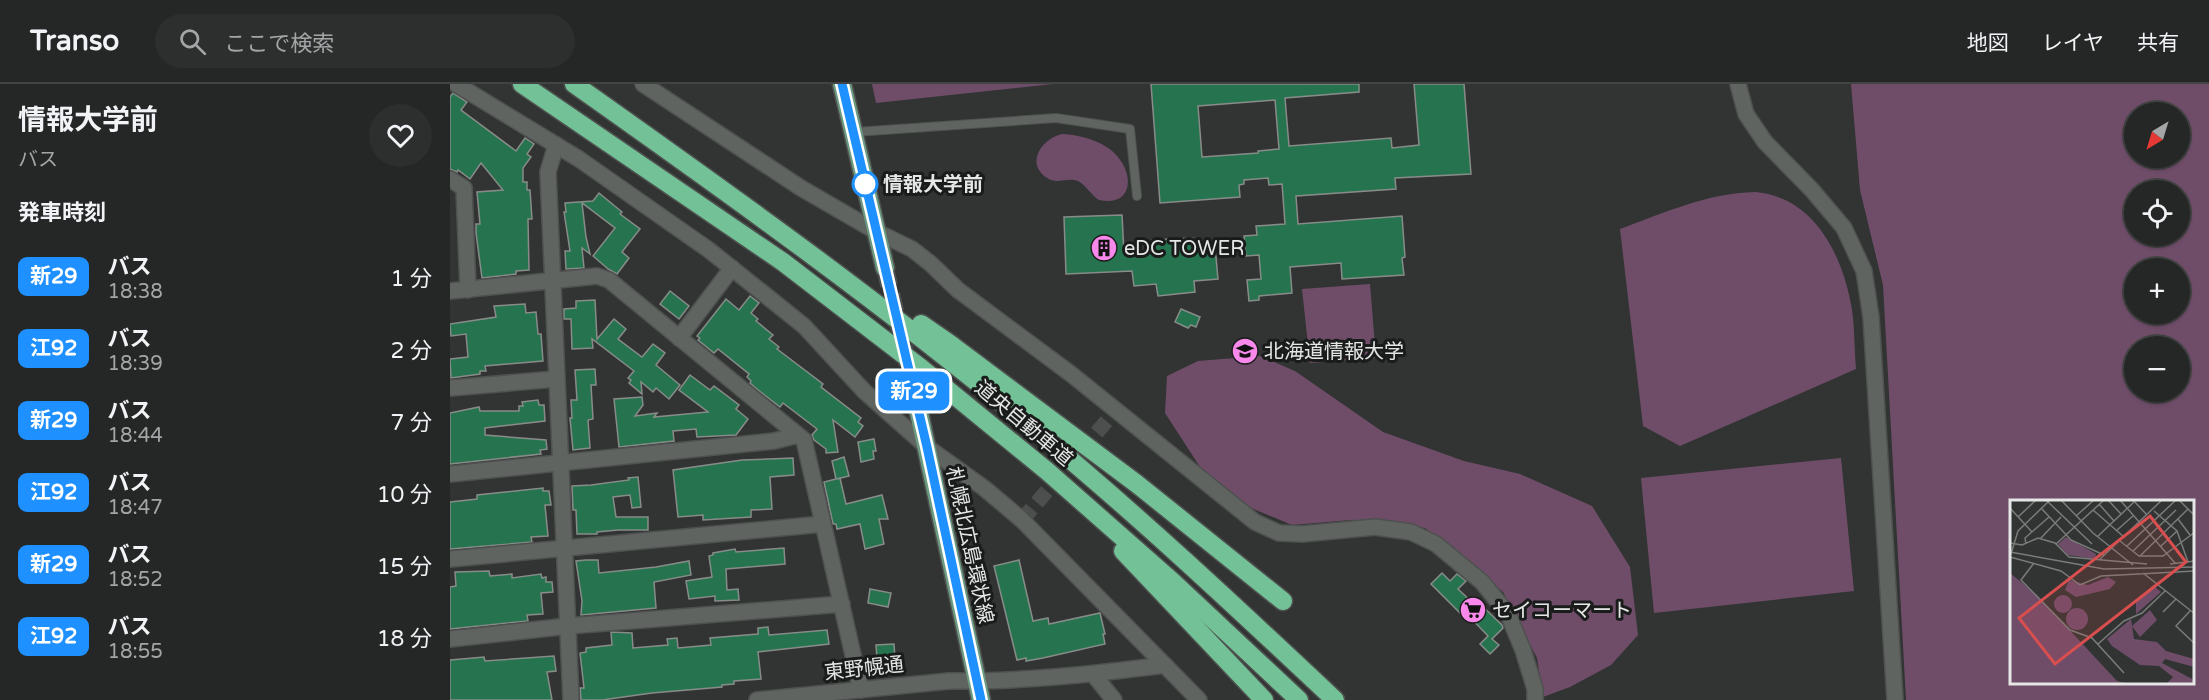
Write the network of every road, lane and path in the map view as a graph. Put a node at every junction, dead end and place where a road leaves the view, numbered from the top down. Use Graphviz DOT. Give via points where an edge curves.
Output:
graph roads {
  1 [pos="456,84"];
  2 [pos="522,84"];
  3 [pos="574,84"];
  4 [pos="644,84"];
  5 [pos="842,84"];
  6 [pos="1738,84"];
  7 [pos="853,132"];
  8 [pos="556,145"];
  9 [pos="450,179"];
  10 [pos="1137,196"];
  11 [pos="755,213"];
  12 [pos="877,232"];
  13 [pos="732,267"];
  14 [pos="885,268"];
  15 [pos="552,281"];
  16 [pos="468,290"];
  17 [pos="450,291"];
  18 [pos="679,338"];
  19 [pos="556,379"];
  20 [pos="450,388"];
  21 [pos="916,399"];
  22 [pos="798,435"];
  23 [pos="927,447"];
  24 [pos="560,463"];
  25 [pos="1047,471"];
  26 [pos="450,474"];
  27 [pos="823,524"];
  28 [pos="564,549"];
  29 [pos="450,559"];
  30 [pos="1283,601"];
  31 [pos="842,604"];
  32 [pos="568,626"];
  33 [pos="450,639"];
  34 [pos="1165,665"];
  35 [pos="1093,674"];
  36 [pos="975,681"];
  37 [pos="861,690"];
  38 [pos="810,697"];
  39 [pos="571,700"];
  40 [pos="757,700"];
  41 [pos="981,700"];
  42 [pos="1114,700"];
  43 [pos="1199,700"];
  44 [pos="1264,700"];
  45 [pos="1299,700"];
  46 [pos="1335,700"];
  47 [pos="1535,700"];
  48 [pos="1895,700"];
  1 -- 8 [label="street"];
  2 -- 25 [label="highway, 道央自動車道" via="783,262"];
  3 -- 11 [label="highway, 道央自動車道"];
  4 -- 12 [label="street" via="801,188"];
  5 -- 7 [label="main road"];
  6 -- 48 [label="street" via="1746,114 1765,142 1844,228 1864,271 1871,317"];
  7 -- 10 [label="lane" via="1056,118 1130,129"];
  7 -- 12 [label="main road"];
  8 -- 13 [label="street"];
  8 -- 15 [label="street" via="548,172"];
  9 -- 16 [label="street" via="464,188"];
  11 -- 30 [label="highway" via="950,344 1137,484"];
  11 -- 46 [label="highway, 道央自動車道" via="1036,430 1183,558"];
  12 -- 14 [label="main road"];
  12 -- 47 [label="street" via="912,249 958,290 1255,522 1279,533 1302,534 1375,527 1411,532 1436,544 1482,582 1508,614 1535,688"];
  13 -- 18 [label="street"];
  13 -- 23 [label="street" via="804,326 864,391"];
  15 -- 16 [label="street"];
  15 -- 18 [label="street" via="597,276 609,280"];
  15 -- 19 [label="street"];
  16 -- 17 [label="street"];
  18 -- 22 [label="street"];
  19 -- 20 [label="street"];
  19 -- 24 [label="street"];
  21 -- 23 [label="main road, 札幌北広島環状線"];
  22 -- 24 [label="street" via="774,441"];
  22 -- 27 [label="street" via="804,440"];
  23 -- 34 [label="street" via="1022,520"];
  23 -- 36 [label="main road, 札幌北広島環状線"];
  24 -- 26 [label="street"];
  24 -- 28 [label="street"];
  25 -- 44 [label="highway"];
  25 -- 45 [label="highway, 道央自動車道"];
  27 -- 28 [label="street"];
  27 -- 31 [label="street"];
  28 -- 29 [label="street"];
  28 -- 32 [label="street"];
  31 -- 32 [label="street"];
  31 -- 37 [label="street"];
  32 -- 33 [label="street"];
  32 -- 39 [label="street"];
  34 -- 35 [label="street, 東野幌通"];
  34 -- 43 [label="street"];
  35 -- 36 [label="street, 東野幌通"];
  35 -- 42 [label="street"];
  36 -- 37 [label="street, 東野幌通"];
  36 -- 41 [label="main road, 札幌北広島環状線"];
  37 -- 38 [label="street, 東野幌通"];
  38 -- 40 [label="street, 東野幌通"];
}
